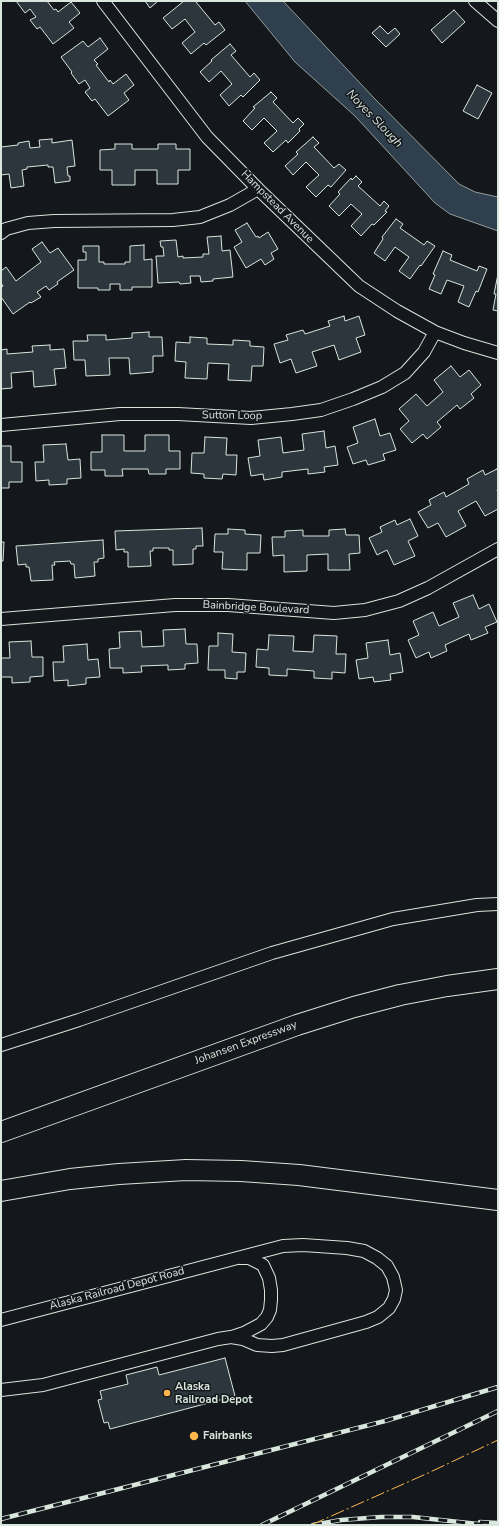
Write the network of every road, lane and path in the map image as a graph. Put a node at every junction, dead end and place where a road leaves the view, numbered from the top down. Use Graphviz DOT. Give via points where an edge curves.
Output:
graph roads {
  1 [pos="103,1"];
  2 [pos="474,1"];
  3 [pos="498,21"];
  4 [pos="258,189"];
  5 [pos="1,233"];
  6 [pos="435,332"];
  7 [pos="498,353"];
  8 [pos="1,425"];
  9 [pos="498,549"];
  10 [pos="1,618"];
  11 [pos="498,904"];
  12 [pos="498,979"];
  13 [pos="1,1045"];
  14 [pos="1,1132"];
  15 [pos="1,1191"];
  16 [pos="498,1200"];
  17 [pos="234,1258"];
  18 [pos="1,1320"];
  19 [pos="231,1337"];
  20 [pos="1,1390"];
  1 -- 4 [label="street, Hampstead Avenue" via="208,137"];
  2 -- 3 [label="street"];
  4 -- 5 [label="street" via="230,205 200,217 173,220 48,221 28,223"];
  4 -- 6 [label="street, Hampstead Avenue" via="359,286 397,312"];
  6 -- 7 [label="street, Hampstead Avenue"];
  6 -- 8 [label="street, Sutton Loop" via="424,352 405,373 353,400 322,410 251,418 120,414"];
  9 -- 10 [label="street, Bainbridge Boulevard" via="399,601 365,610 334,613 228,605 175,605"];
  11 -- 13 [label="street" via="393,919 272,953"];
  12 -- 14 [label="highway, Johansen Expressway" via="400,995 354,1007 297,1025"];
  15 -- 16 [label="highway" via="70,1179 186,1170 299,1175"];
  17 -- 18 [label="street, Alaska Railroad Depot Road"];
  17 -- 19 [label="street, Alaska Railroad Depot Road" via="249,1258 263,1265 269,1278 271,1300 267,1318 261,1324"];
  17 -- 19 [label="street, Alaska Railroad Depot Road" via="283,1246 303,1245 364,1251 387,1266 396,1290 389,1308 366,1322 283,1345 257,1345"];
  19 -- 20 [label="street, Alaska Railroad Depot Road" via="43,1385"];
}
